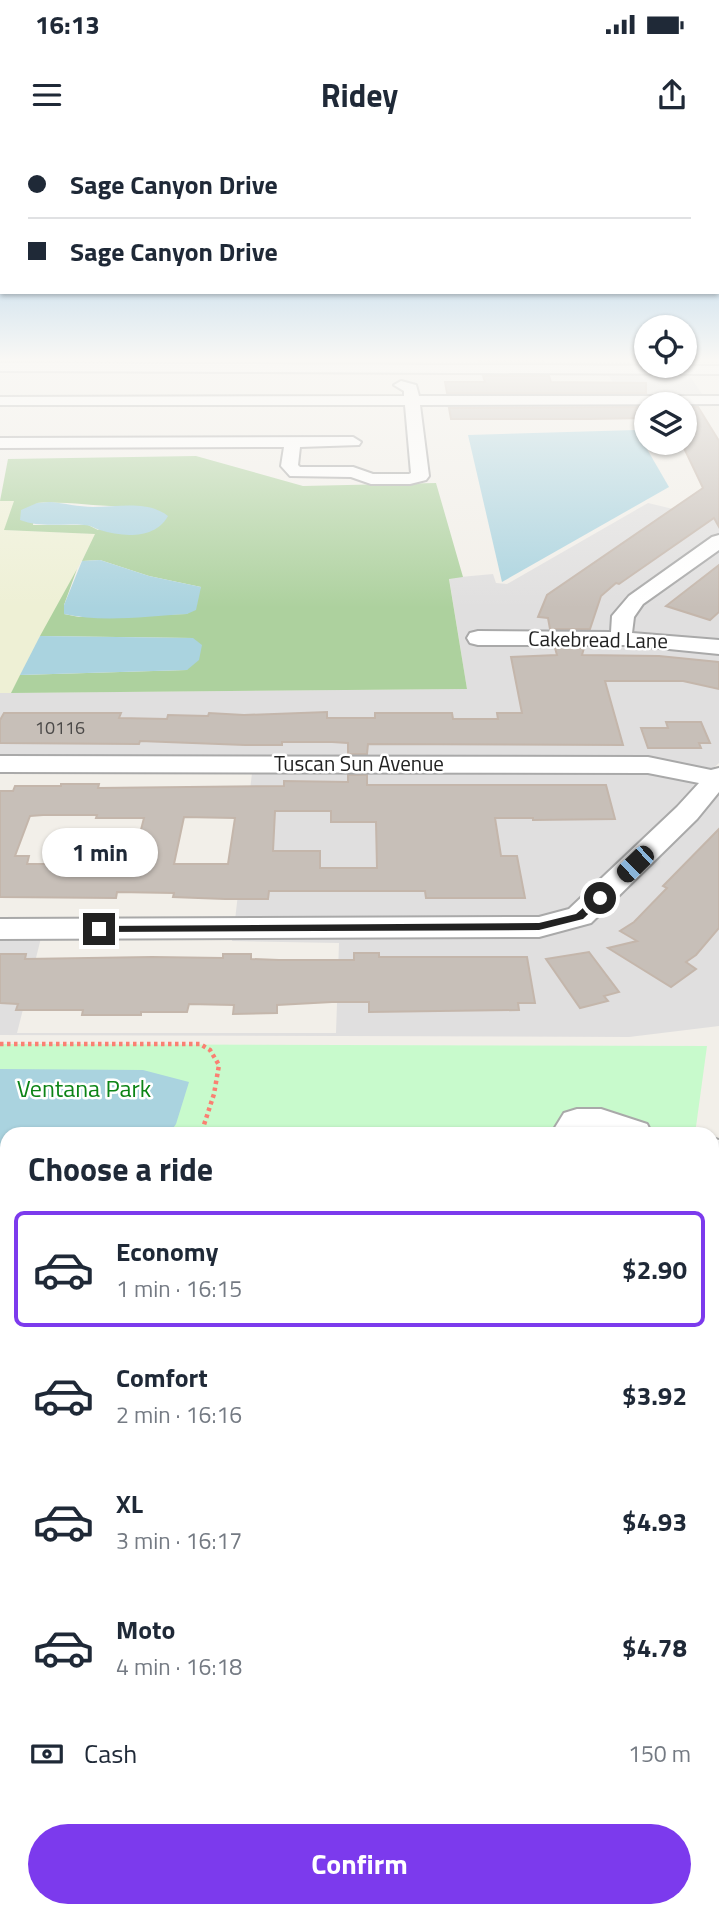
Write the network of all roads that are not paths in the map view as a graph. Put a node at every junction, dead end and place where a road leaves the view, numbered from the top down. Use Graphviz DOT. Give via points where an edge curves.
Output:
graph roads {
  1 [pos="293,442"];
  2 [pos="353,442"];
  3 [pos="416,442"];
  4 [pos="0,443"];
  5 [pos="352,472"];
  6 [pos="719,541"];
  7 [pos="478,638"];
  8 [pos="621,638"];
  9 [pos="719,647"];
  10 [pos="0,764"];
  11 [pos="718,778"];
  12 [pos="0,929"];
  13 [pos="574,1127"];
  14 [pos="613,1127"];
  1 -- 2 [label="street"];
  1 -- 4 [label="street"];
  1 -- 5 [label="street" via="289,466 293,471"];
  2 -- 5 [label="street"];
  3 -- 5 [label="street" via="420,476 366,479"];
  6 -- 8 [label="street" via="636,600 623,616"];
  7 -- 8 [label="street, Cakebread Lane"];
  8 -- 9 [label="street, Cakebread Lane"];
  10 -- 11 [label="street, Tuscan Sun Avenue" via="648,765"];
  11 -- 12 [label="street" via="600,898 580,916 564,922 539,927"];
  13 -- 14 [label="street" via="577,1123 601,1123"];
}
